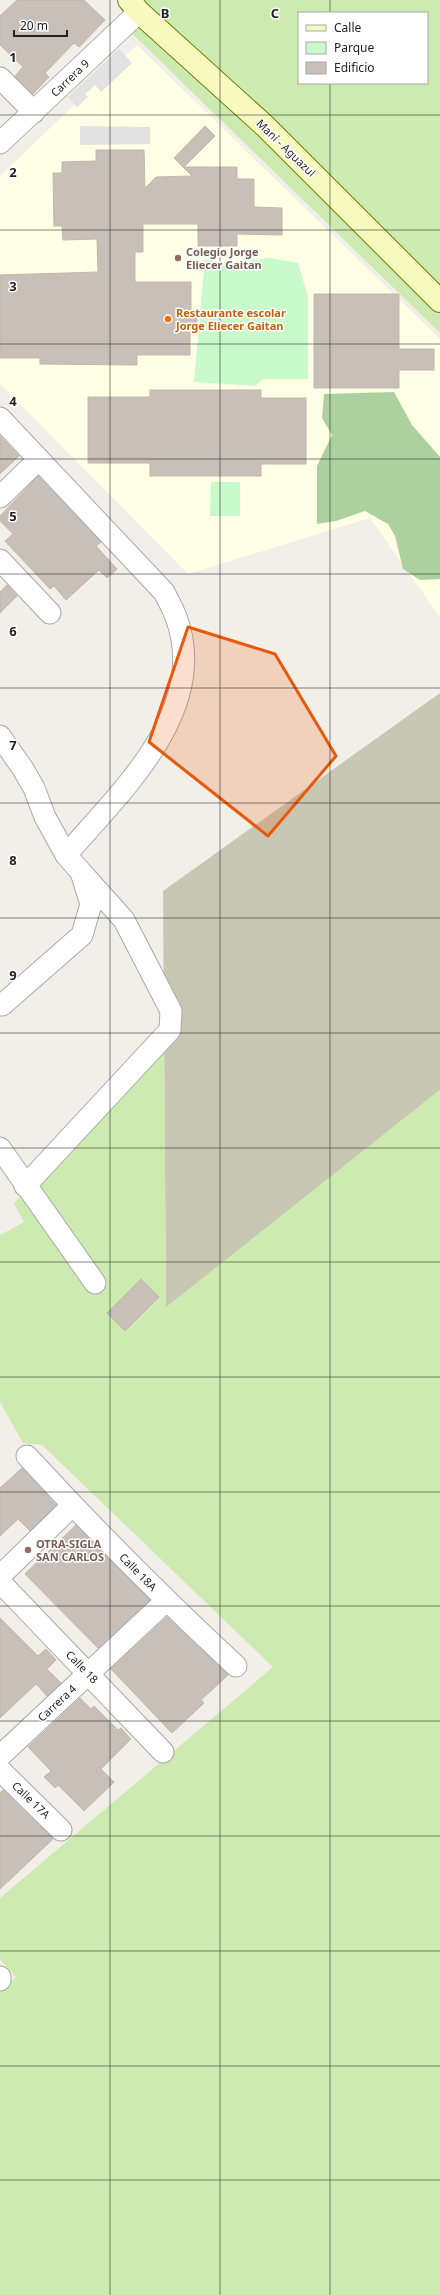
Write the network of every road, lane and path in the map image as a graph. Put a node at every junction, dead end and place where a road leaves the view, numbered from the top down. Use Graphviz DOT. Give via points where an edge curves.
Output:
graph roads {
  1 [pos="134,6"];
  2 [pos="0,78"];
  3 [pos="34,112"];
  4 [pos="0,143"];
  5 [pos="440,301"];
  6 [pos="0,418"];
  7 [pos="38,459"];
  8 [pos="0,497"];
  9 [pos="0,560"];
  10 [pos="50,613"];
  11 [pos="0,737"];
  12 [pos="66,856"];
  13 [pos="82,872"];
  14 [pos="2,1005"];
  15 [pos="0,1148"];
  16 [pos="26,1186"];
  17 [pos="95,1283"];
  18 [pos="27,1456"];
  19 [pos="72,1506"];
  20 [pos="0,1576"];
  21 [pos="0,1582"];
  22 [pos="166,1601"];
  23 [pos="236,1666"];
  24 [pos="88,1674"];
  25 [pos="163,1752"];
  26 [pos="0,1756"];
  27 [pos="0,1770"];
  28 [pos="61,1830"];
  1 -- 3 [label="street, Carrera 9"];
  1 -- 5 [label="street, Maní - Aguazul" via="265,126"];
  2 -- 3 [label="street"];
  3 -- 4 [label="street, Carrera 9"];
  6 -- 7 [label="street"];
  7 -- 8 [label="street"];
  7 -- 12 [label="street" via="164,592 176,618 183,649 182,680 176,706 150,757"];
  9 -- 10 [label="street"];
  11 -- 12 [label="street" via="27,775 45,817"];
  12 -- 13 [label="street"];
  13 -- 14 [label="street" via="91,904 82,935"];
  13 -- 16 [label="street" via="124,920 171,1011 170,1030"];
  15 -- 16 [label="street"];
  16 -- 17 [label="street"];
  18 -- 19 [label="street, Calle 18A"];
  19 -- 20 [label="street"];
  19 -- 22 [label="street, Calle 18A"];
  21 -- 24 [label="street, Calle 18"];
  22 -- 23 [label="street, Calle 18A"];
  22 -- 24 [label="street, Carrera 4"];
  24 -- 25 [label="street, Calle 18"];
  24 -- 26 [label="street, Carrera 4"];
  27 -- 28 [label="street, Calle 17A"];
}
